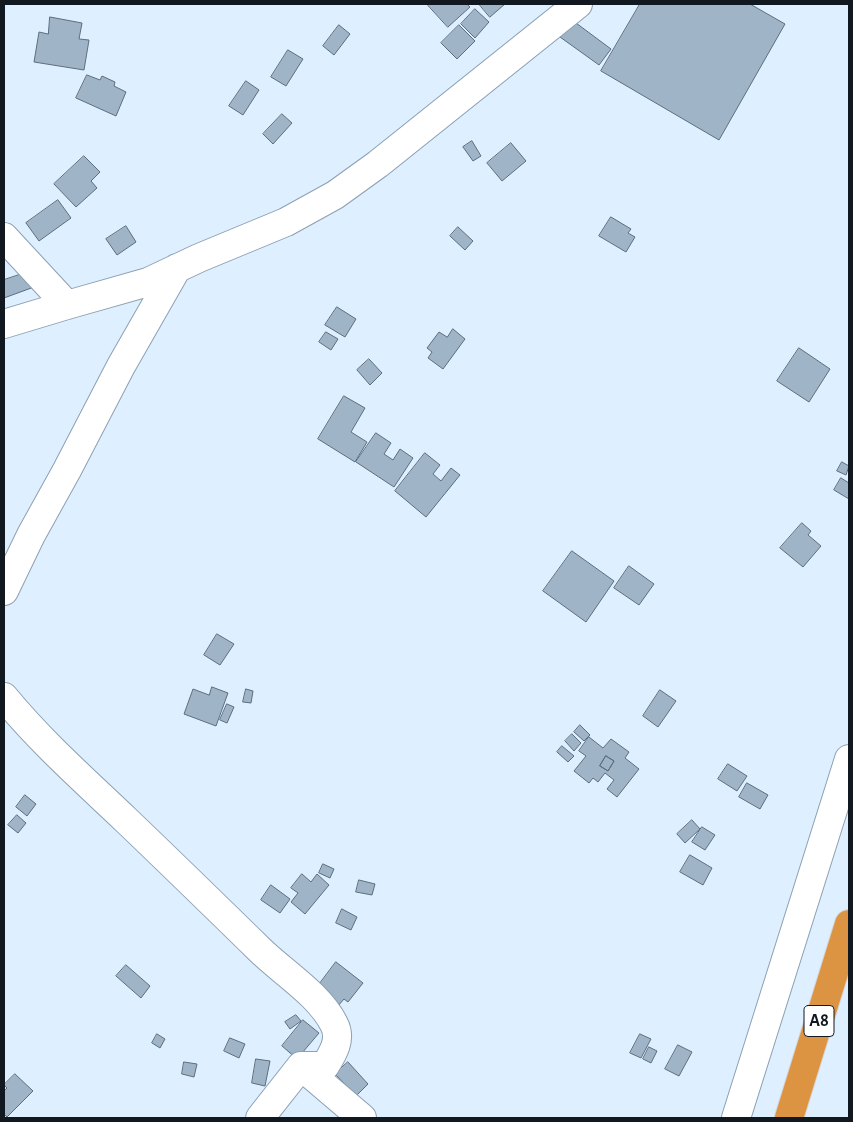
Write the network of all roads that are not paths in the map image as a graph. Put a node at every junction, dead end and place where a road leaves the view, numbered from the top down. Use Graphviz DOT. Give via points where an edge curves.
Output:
graph roads {
  1 [pos="578,4"];
  2 [pos="4,237"];
  3 [pos="177,268"];
  4 [pos="67,305"];
  5 [pos="4,324"];
  6 [pos="4,591"];
  7 [pos="4,696"];
  8 [pos="849,759"];
  9 [pos="849,924"];
  10 [pos="301,1066"];
  11 [pos="260,1118"];
  12 [pos="362,1118"];
  13 [pos="736,1118"];
  14 [pos="789,1118"];
  1 -- 3 [label="street" via="335,195 286,222"];
  2 -- 4 [label="street"];
  3 -- 4 [label="street" via="148,282"];
  3 -- 6 [label="street" via="121,366"];
  4 -- 5 [label="street"];
  7 -- 10 [label="street" via="44,742 327,1013 337,1032 334,1052 325,1066"];
  8 -- 13 [label="street"];
  9 -- 14 [label="highway, A8"];
  10 -- 11 [label="street"];
  10 -- 12 [label="street"];
}
